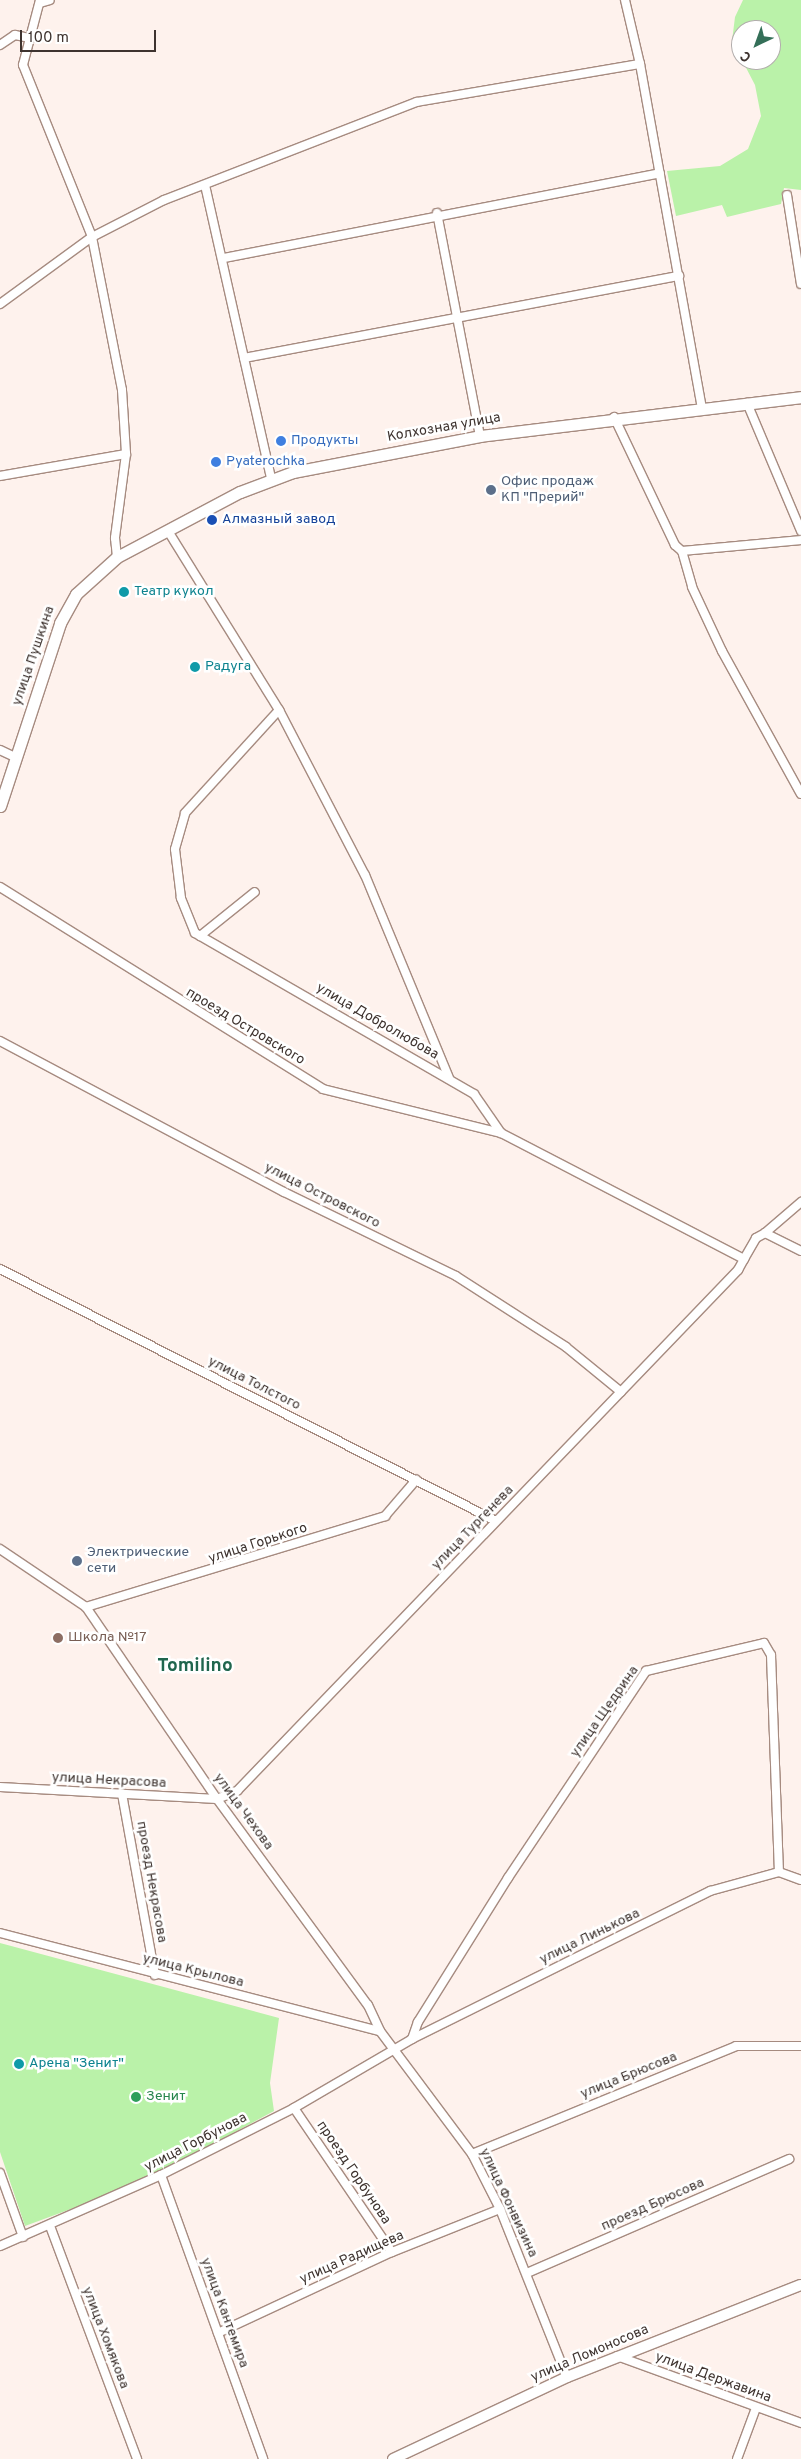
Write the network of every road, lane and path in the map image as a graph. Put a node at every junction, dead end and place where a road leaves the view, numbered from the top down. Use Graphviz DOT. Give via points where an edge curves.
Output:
graph roads {
  1 [pos="50,0"];
  2 [pos="625,0"];
  3 [pos="40,1"];
  4 [pos="29,38"];
  5 [pos="0,45"];
  6 [pos="640,64"];
  7 [pos="660,172"];
  8 [pos="205,184"];
  9 [pos="787,195"];
  10 [pos="437,213"];
  11 [pos="92,237"];
  12 [pos="224,258"];
  13 [pos="679,276"];
  14 [pos="801,284"];
  15 [pos="0,304"];
  16 [pos="456,318"];
  17 [pos="244,358"];
  18 [pos="801,397"];
  19 [pos="747,403"];
  20 [pos="702,407"];
  21 [pos="614,417"];
  22 [pos="480,436"];
  23 [pos="126,454"];
  24 [pos="0,476"];
  25 [pos="271,478"];
  26 [pos="801,530"];
  27 [pos="168,531"];
  28 [pos="801,540"];
  29 [pos="682,551"];
  30 [pos="115,559"];
  31 [pos="279,710"];
  32 [pos="0,750"];
  33 [pos="17,758"];
  34 [pos="801,794"];
  35 [pos="0,806"];
  36 [pos="0,887"];
  37 [pos="255,892"];
  38 [pos="200,936"];
  39 [pos="0,1041"];
  40 [pos="449,1078"];
  41 [pos="500,1133"];
  42 [pos="801,1202"];
  43 [pos="765,1233"];
  44 [pos="801,1251"];
  45 [pos="742,1262"];
  46 [pos="0,1269"];
  47 [pos="621,1392"];
  48 [pos="416,1480"];
  49 [pos="496,1522"];
  50 [pos="0,1549"];
  51 [pos="86,1607"];
  52 [pos="0,1787"];
  53 [pos="122,1794"];
  54 [pos="217,1799"];
  55 [pos="779,1872"];
  56 [pos="801,1880"];
  57 [pos="0,1933"];
  58 [pos="155,1975"];
  59 [pos="380,2031"];
  60 [pos="412,2039"];
  61 [pos="801,2046"];
  62 [pos="396,2048"];
  63 [pos="294,2108"];
  64 [pos="472,2154"];
  65 [pos="789,2159"];
  66 [pos="0,2173"];
  67 [pos="161,2175"];
  68 [pos="500,2209"];
  69 [pos="50,2226"];
  70 [pos="23,2237"];
  71 [pos="0,2246"];
  72 [pos="392,2252"];
  73 [pos="527,2274"];
  74 [pos="801,2285"];
  75 [pos="218,2334"];
  76 [pos="617,2356"];
  77 [pos="567,2377"];
  78 [pos="756,2408"];
  79 [pos="801,2423"];
  80 [pos="137,2459"];
  81 [pos="263,2459"];
  82 [pos="393,2459"];
  83 [pos="738,2459"];
  1 -- 3 [label="street"];
  2 -- 6 [label="street"];
  3 -- 4 [label="street"];
  4 -- 5 [label="street" via="15,35"];
  4 -- 11 [label="street" via="23,65"];
  6 -- 7 [label="street"];
  6 -- 8 [label="street" via="417,102"];
  7 -- 10 [label="street"];
  7 -- 13 [label="street"];
  8 -- 11 [label="street"];
  8 -- 12 [label="street"];
  9 -- 14 [label="street"];
  10 -- 12 [label="street"];
  10 -- 16 [label="street"];
  11 -- 15 [label="street"];
  11 -- 23 [label="street" via="122,390"];
  12 -- 17 [label="street"];
  13 -- 16 [label="street"];
  13 -- 20 [label="street"];
  16 -- 17 [label="street"];
  16 -- 22 [label="street"];
  17 -- 25 [label="street"];
  18 -- 19 [label="main road, Колхозная улица"];
  19 -- 20 [label="main road, Колхозная улица"];
  19 -- 26 [label="street"];
  20 -- 21 [label="main road, Колхозная улица"];
  21 -- 22 [label="main road, Колхозная улица"];
  21 -- 29 [label="street" via="675,546"];
  22 -- 25 [label="main road, Колхозная улица"];
  23 -- 24 [label="street"];
  23 -- 30 [label="street"];
  25 -- 27 [label="main road, Колхозная улица"];
  27 -- 30 [label="main road, Колхозная улица"];
  27 -- 31 [label="street, улица Добролюбова"];
  28 -- 29 [label="street"];
  29 -- 34 [label="street" via="692,587 722,651"];
  30 -- 33 [label="main road, улица Пушкина" via="87,580 67,607"];
  31 -- 38 [label="street" via="185,813 176,849 181,898"];
  31 -- 40 [label="street, улица Добролюбова" via="365,875"];
  32 -- 33 [label="street"];
  33 -- 35 [label="main road, улица Пушкина"];
  36 -- 41 [label="street, проезд Островского" via="322,1089"];
  37 -- 38 [label="street"];
  38 -- 40 [label="street, улица Добролюбова"];
  39 -- 47 [label="street, улица Островского" via="284,1192 456,1276 566,1347"];
  40 -- 41 [label="street" via="474,1094"];
  41 -- 45 [label="street, проезд Островского"];
  42 -- 43 [label="street, улица Тургенева"];
  43 -- 44 [label="street"];
  43 -- 45 [label="street, улица Тургенева" via="756,1238"];
  45 -- 47 [label="street, улица Тургенева"];
  46 -- 48 [label="street, улица Толстого"];
  47 -- 49 [label="street, улица Тургенева"];
  48 -- 49 [label="street, улица Толстого"];
  48 -- 51 [label="street, улица Горького" via="385,1516"];
  49 -- 54 [label="street, улица Тургенева" via="237,1791"];
  50 -- 51 [label="street"];
  51 -- 54 [label="street, улица Чехова"];
  52 -- 53 [label="street, улица Некрасова"];
  53 -- 54 [label="street, улица Некрасова"];
  53 -- 58 [label="street, проезд Некрасова"];
  54 -- 59 [label="street, улица Чехова" via="368,2005"];
  55 -- 56 [label="street"];
  55 -- 60 [label="street, улица Линькова" via="710,1891"];
  55 -- 60 [label="street, улица Щедрина" via="771,1655 764,1643 646,1671 508,1878 418,2022"];
  57 -- 58 [label="street, улица Крылова"];
  58 -- 59 [label="street, улица Крылова"];
  59 -- 62 [label="street, улица Фонвизина"];
  60 -- 62 [label="street, улица Линькова"];
  61 -- 64 [label="street, улица Брюсова" via="736,2046"];
  62 -- 63 [label="street, улица Горбунова"];
  62 -- 64 [label="street, улица Фонвизина"];
  63 -- 67 [label="street, улица Горбунова"];
  63 -- 72 [label="street, проезд Горбунова"];
  64 -- 68 [label="street, улица Фонвизина"];
  65 -- 73 [label="street, проезд Брюсова"];
  66 -- 70 [label="street"];
  67 -- 69 [label="street, улица Горбунова"];
  67 -- 75 [label="street, улица Кантемира"];
  68 -- 72 [label="street, улица Радищева"];
  68 -- 73 [label="street, улица Фонвизина"];
  69 -- 70 [label="street, улица Горбунова"];
  69 -- 80 [label="street, улица Хомякова"];
  70 -- 71 [label="street, улица Горбунова"];
  72 -- 75 [label="street, улица Радищева"];
  73 -- 77 [label="street, улица Фонвизина"];
  74 -- 76 [label="street, улица Ломоносова"];
  75 -- 81 [label="street, улица Кантемира"];
  76 -- 77 [label="street, улица Ломоносова"];
  76 -- 78 [label="street, улица Державина"];
  77 -- 82 [label="street, улица Ломоносова"];
  78 -- 79 [label="street, улица Державина"];
  78 -- 83 [label="street"];
}
